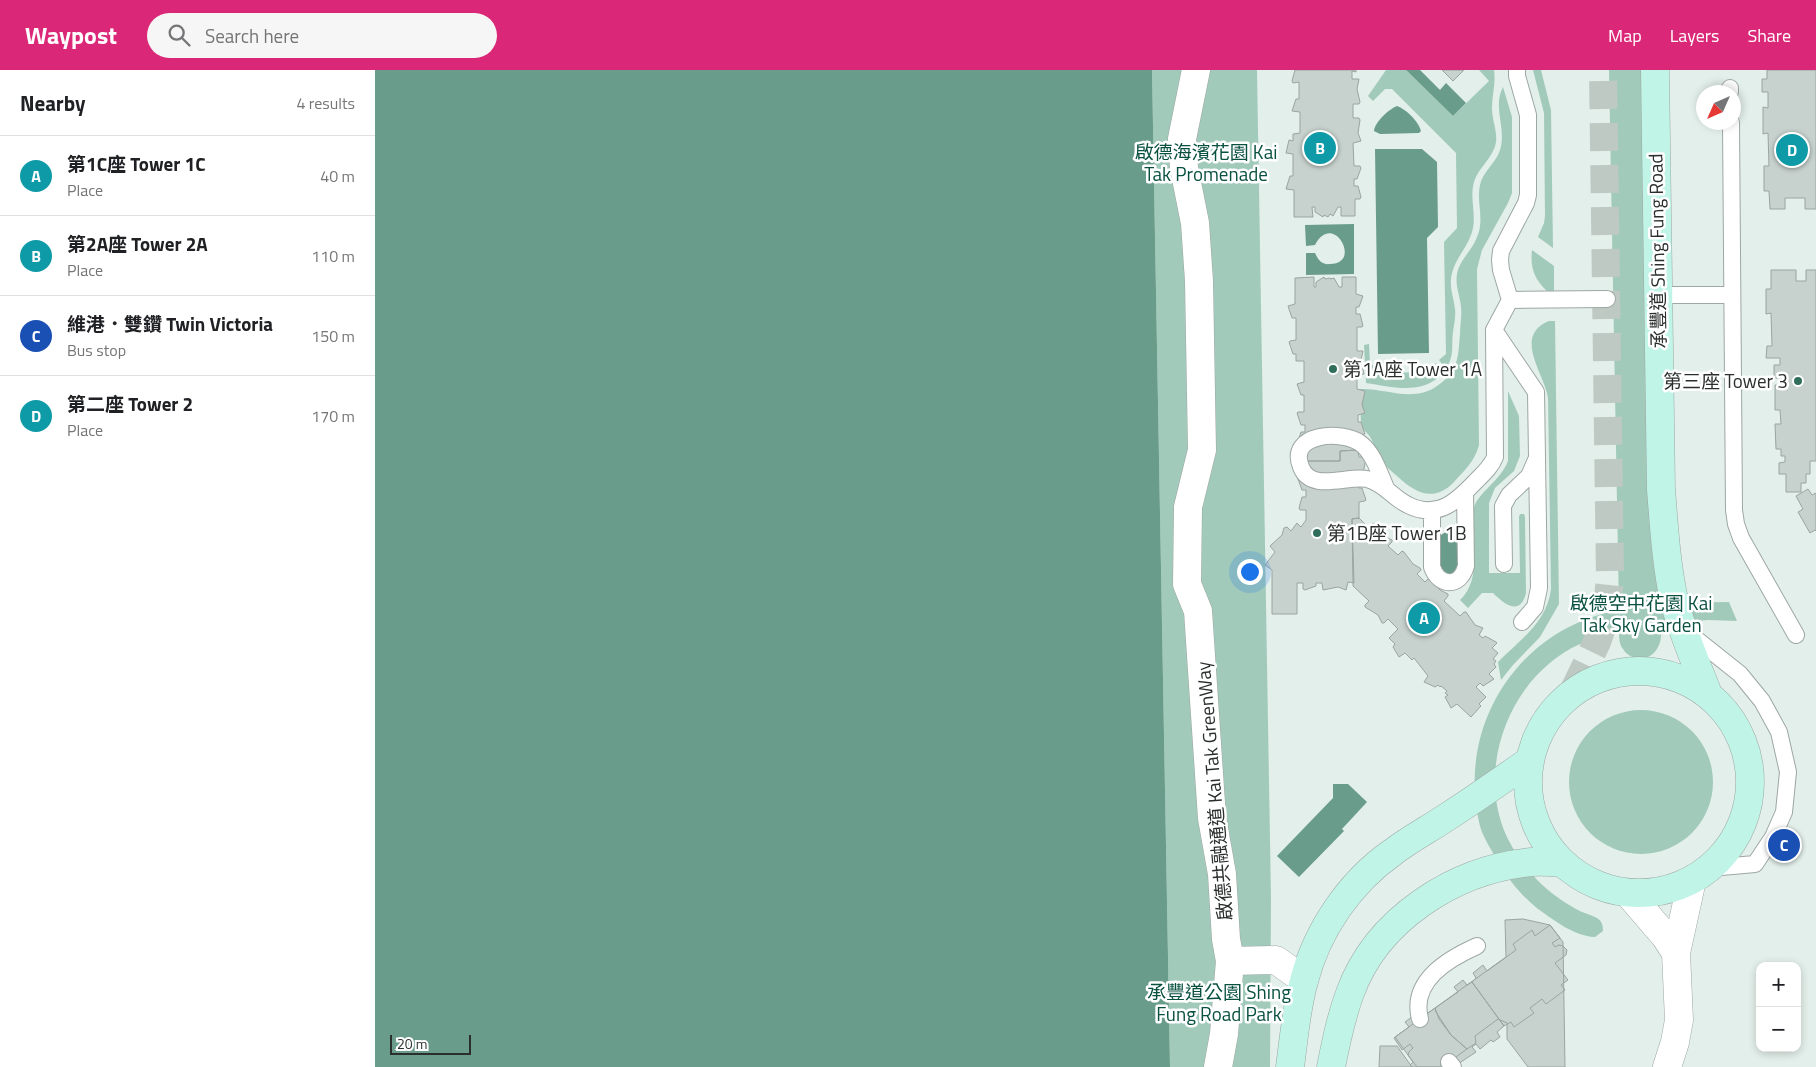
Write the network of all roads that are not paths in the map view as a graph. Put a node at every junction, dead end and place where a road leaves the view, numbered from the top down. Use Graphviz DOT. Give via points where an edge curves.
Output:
graph roads {
  1 [pos="1196,70"];
  2 [pos="1517,70"];
  3 [pos="1655,70"];
  4 [pos="1731,130"];
  5 [pos="1658,295"];
  6 [pos="1733,295"];
  7 [pos="1607,299"];
  8 [pos="1510,300"];
  9 [pos="1494,330"];
  10 [pos="1537,456"];
  11 [pos="1387,488"];
  12 [pos="1465,493"];
  13 [pos="1432,510"];
  14 [pos="1504,564"];
  15 [pos="1522,622"];
  16 [pos="1682,628"];
  17 [pos="1796,635"];
  18 [pos="1708,694"];
  19 [pos="1529,761"];
  20 [pos="1562,863"];
  21 [pos="1701,874"];
  22 [pos="1628,893"];
  23 [pos="1477,946"];
  24 [pos="1676,953"];
  25 [pos="1230,961"];
  26 [pos="1304,980"];
  27 [pos="1420,1019"];
  28 [pos="1218,1067"];
  29 [pos="1290,1067"];
  30 [pos="1331,1067"];
  31 [pos="1667,1067"];
  1 -- 25 [label="street, 啟德共融通道 Kai Tak GreenWay" via="1181,139 1195,223 1199,281 1202,450 1188,508 1187,584 1198,611 1212,818 1222,874"];
  2 -- 8 [label="lane" via="1527,115 1529,188 1526,203 1501,251 1501,270"];
  3 -- 5 [label="main road, 承豐道 Shing Fung Road"];
  4 -- 6 [label="lane"];
  5 -- 6 [label="lane"];
  5 -- 16 [label="main road, 承豐道 Shing Fung Road" via="1661,489 1666,552"];
  6 -- 17 [label="lane" via="1736,524"];
  7 -- 8 [label="lane"];
  8 -- 9 [label="lane"];
  9 -- 10 [label="lane" via="1536,392"];
  9 -- 12 [label="lane" via="1495,457"];
  10 -- 14 [label="lane" via="1529,476 1509,495 1503,506"];
  10 -- 15 [label="lane" via="1539,588 1535,607"];
  11 -- 11 [label="lane" via="1366,479 1312,479 1301,467 1300,450 1312,439 1320,437 1354,439 1369,452"];
  11 -- 13 [label="lane" via="1411,507"];
  12 -- 13 [label="lane" via="1452,504"];
  12 -- 13 [label="lane" via="1466,566 1458,580 1441,580 1432,567"];
  16 -- 18 [label="main road, 承豐道 Shing Fung Road"];
  16 -- 21 [label="lane" via="1740,674 1762,701 1779,732 1788,772 1784,812 1773,837 1755,864"];
  18 -- 19 [label="main road, 承豐道 Shing Fung Road" via="1676,676 1661,673 1645,670 1608,674 1574,690 1551,712 1535,738"];
  18 -- 21 [label="main road, 承豐道 Shing Fung Road" via="1730,718 1746,750 1751,784 1744,818 1728,849"];
  19 -- 20 [label="main road, 承豐道 Shing Fung Road" via="1527,784 1532,812 1547,846"];
  19 -- 26 [label="main road" via="1392,852 1368,873 1329,922 1314,950"];
  20 -- 22 [label="main road, 承豐道 Shing Fung Road" via="1604,888"];
  20 -- 30 [label="main road" via="1532,862 1498,868 1461,880 1437,892 1396,924 1378,945 1350,992"];
  21 -- 22 [label="main road, 承豐道 Shing Fung Road" via="1665,890"];
  21 -- 24 [label="street"];
  22 -- 24 [label="street"];
  23 -- 27 [label="lane" via="1449,960 1425,982 1418,1005"];
  24 -- 31 [label="street" via="1679,1020"];
  25 -- 26 [label="street" via="1276,960"];
  25 -- 28 [label="street, 啟德共融通道 Kai Tak GreenWay"];
  26 -- 29 [label="main road"];
}
